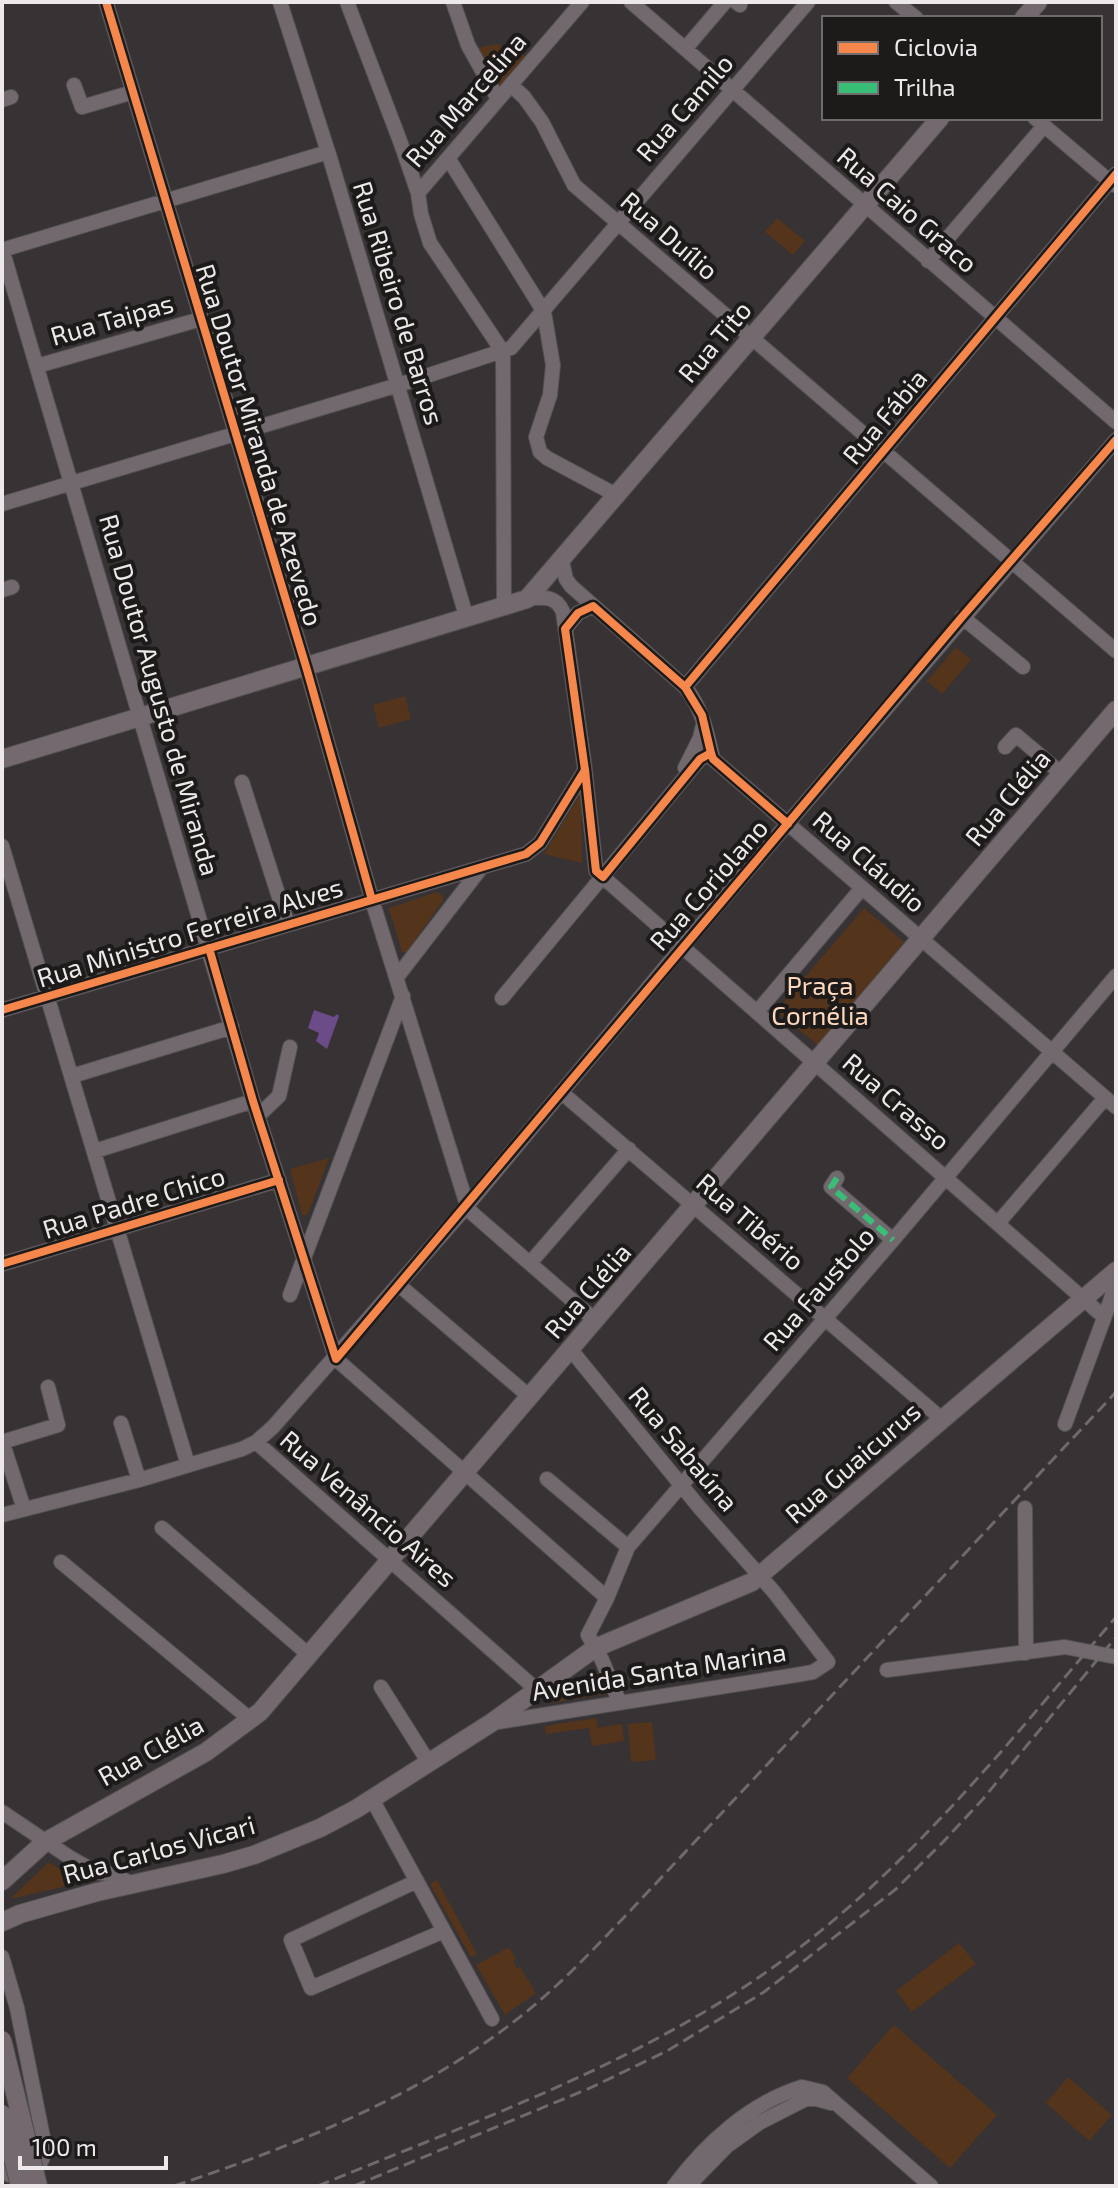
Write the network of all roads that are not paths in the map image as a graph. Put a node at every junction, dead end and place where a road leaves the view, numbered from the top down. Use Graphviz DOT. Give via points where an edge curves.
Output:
graph roads {
  1 [pos="106,2"];
  2 [pos="280,2"];
  3 [pos="347,2"];
  4 [pos="453,2"];
  5 [pos="582,2"];
  6 [pos="631,2"];
  7 [pos="808,2"];
  8 [pos="896,2"];
  9 [pos="734,3"];
  10 [pos="914,16"];
  11 [pos="685,49"];
  12 [pos="74,85"];
  13 [pos="511,85"];
  14 [pos="732,90"];
  15 [pos="133,92"];
  16 [pos="498,99"];
  17 [pos="938,120"];
  18 [pos="1040,122"];
  19 [pos="328,152"];
  20 [pos="448,158"];
  21 [pos="1114,181"];
  22 [pos="418,193"];
  23 [pos="164,201"];
  24 [pos="866,207"];
  25 [pos="618,224"];
  26 [pos="2,249"];
  27 [pos="928,261"];
  28 [pos="544,312"];
  29 [pos="994,318"];
  30 [pos="201,319"];
  31 [pos="752,338"];
  32 [pos="503,352"];
  33 [pos="37,366"];
  34 [pos="398,385"];
  35 [pos="1116,422"];
  36 [pos="234,434"];
  37 [pos="1116,440"];
  38 [pos="883,450"];
  39 [pos="72,483"];
  40 [pos="618,496"];
  41 [pos="2,504"];
  42 [pos="1012,560"];
  43 [pos="562,561"];
  44 [pos="527,599"];
  45 [pos="593,606"];
  46 [pos="504,608"];
  47 [pos="962,617"];
  48 [pos="467,619"];
  49 [pos="565,629"];
  50 [pos="1116,651"];
  51 [pos="306,667"];
  52 [pos="1023,667"];
  53 [pos="685,687"];
  54 [pos="1116,710"];
  55 [pos="141,717"];
  56 [pos="704,720"];
  57 [pos="1005,747"];
  58 [pos="711,753"];
  59 [pos="2,759"];
  60 [pos="585,770"];
  61 [pos="1062,774"];
  62 [pos="242,782"];
  63 [pos="678,786"];
  64 [pos="788,824"];
  65 [pos="2,846"];
  66 [pos="482,867"];
  67 [pos="603,877"];
  68 [pos="441,879"];
  69 [pos="862,888"];
  70 [pos="372,900"];
  71 [pos="451,907"];
  72 [pos="288,925"];
  73 [pos="922,940"];
  74 [pos="682,947"];
  75 [pos="209,948"];
  76 [pos="1116,976"];
  77 [pos="397,977"];
  78 [pos="403,996"];
  79 [pos="48,997"];
  80 [pos="502,998"];
  81 [pos="2,1010"];
  82 [pos="757,1012"];
  83 [pos="411,1023"];
  84 [pos="232,1027"];
  85 [pos="388,1035"];
  86 [pos="290,1047"];
  87 [pos="1052,1052"];
  88 [pos="816,1064"];
  89 [pos="72,1076"];
  90 [pos="561,1092"];
  91 [pos="1111,1102"];
  92 [pos="255,1105"];
  93 [pos="629,1149"];
  94 [pos="95,1151"];
  95 [pos="946,1177"];
  96 [pos="837,1178"];
  97 [pos="279,1180"];
  98 [pos="467,1205"];
  99 [pos="694,1206"];
  100 [pos="998,1223"];
  101 [pos="118,1231"];
  102 [pos="314,1232"];
  103 [pos="893,1240"];
  104 [pos="298,1243"];
  105 [pos="303,1261"];
  106 [pos="530,1263"];
  107 [pos="2,1264"];
  108 [pos="1116,1274"];
  109 [pos="399,1285"];
  110 [pos="290,1295"];
  111 [pos="1085,1299"];
  112 [pos="1104,1317"];
  113 [pos="826,1318"];
  114 [pos="596,1321"];
  115 [pos="571,1350"];
  116 [pos="336,1359"];
  117 [pos="48,1387"];
  118 [pos="530,1397"];
  119 [pos="943,1420"];
  120 [pos="121,1423"];
  121 [pos="1065,1424"];
  122 [pos="2,1442"];
  123 [pos="256,1442"];
  124 [pos="188,1465"];
  125 [pos="465,1474"];
  126 [pos="547,1479"];
  127 [pos="139,1480"];
  128 [pos="680,1484"];
  129 [pos="1025,1508"];
  130 [pos="24,1509"];
  131 [pos="2,1515"];
  132 [pos="162,1528"];
  133 [pos="628,1547"];
  134 [pos="390,1561"];
  135 [pos="61,1562"];
  136 [pos="760,1577"];
  137 [pos="607,1598"];
  138 [pos="595,1648"];
  139 [pos="1026,1653"];
  140 [pos="309,1655"];
  141 [pos="1109,1656"];
  142 [pos="828,1660"];
  143 [pos="887,1670"];
  144 [pos="381,1687"];
  145 [pos="538,1691"];
  146 [pos="619,1701"];
  147 [pos="251,1720"];
  148 [pos="491,1723"];
  149 [pos="429,1763"];
  150 [pos="372,1799"];
  151 [pos="2,1812"];
  152 [pos="45,1842"];
  153 [pos="2,1881"];
  154 [pos="417,1881"];
  155 [pos="132,1884"];
  156 [pos="3,1923"];
  157 [pos="444,1931"];
  158 [pos="2,1957"];
  159 [pos="492,2019"];
  160 [pos="2,2040"];
  161 [pos="835,2104"];
  162 [pos="2,2114"];
  163 [pos="2,2171"];
  164 [pos="17,2183"];
  165 [pos="38,2186"];
  166 [pos="674,2186"];
  167 [pos="688,2186"];
  168 [pos="931,2186"];
  1 -- 15 [label="street, Rua Doutor Miranda de Azevedo"];
  2 -- 19 [label="street, Rua Ribeiro de Barros"];
  3 -- 22 [label="street"];
  4 -- 16 [label="street" via="468,45"];
  5 -- 13 [label="street, Rua Marcelina"];
  6 -- 11 [label="street, Rua Caio Graco"];
  7 -- 14 [label="street, Rua Camilo"];
  8 -- 10 [label="street"];
  9 -- 11 [label="street"];
  11 -- 14 [label="street, Rua Caio Graco"];
  12 -- 15 [label="street" via="82,107"];
  13 -- 16 [label="street, Rua Marcelina"];
  13 -- 25 [label="street, Rua Duílio" via="542,122 570,180"];
  14 -- 24 [label="street, Rua Caio Graco"];
  14 -- 25 [label="street, Rua Camilo"];
  15 -- 23 [label="street, Rua Doutor Miranda de Azevedo"];
  16 -- 20 [label="street, Rua Marcelina"];
  17 -- 24 [label="main road, Rua Tito"];
  18 -- 21 [label="street"];
  18 -- 27 [label="street"];
  19 -- 23 [label="street"];
  19 -- 34 [label="street, Rua Ribeiro de Barros"];
  20 -- 22 [label="street, Rua Marcelina"];
  20 -- 28 [label="street"];
  21 -- 29 [label="street, Rua Fábia"];
  22 -- 32 [label="street" via="430,243"];
  23 -- 26 [label="street"];
  23 -- 30 [label="street, Rua Doutor Miranda de Azevedo"];
  24 -- 27 [label="street, Rua Caio Graco"];
  24 -- 31 [label="main road, Rua Tito"];
  25 -- 28 [label="street, Rua Camilo"];
  25 -- 31 [label="street, Rua Duílio"];
  26 -- 33 [label="street, Rua Doutor Augusto de Miranda"];
  27 -- 29 [label="street, Rua Caio Graco"];
  28 -- 32 [label="street, Rua Camilo"];
  28 -- 40 [label="street" via="553,365 537,445 547,458"];
  29 -- 35 [label="street, Rua Caio Graco"];
  29 -- 38 [label="street, Rua Fábia"];
  30 -- 33 [label="street, Rua Taipas"];
  30 -- 36 [label="street, Rua Doutor Miranda de Azevedo"];
  31 -- 38 [label="street, Rua Duílio"];
  31 -- 40 [label="main road, Rua Tito"];
  32 -- 34 [label="street"];
  32 -- 46 [label="street"];
  33 -- 39 [label="street, Rua Doutor Augusto de Miranda"];
  34 -- 36 [label="street"];
  34 -- 48 [label="street, Rua Ribeiro de Barros"];
  36 -- 39 [label="street"];
  36 -- 51 [label="street, Rua Doutor Miranda de Azevedo"];
  37 -- 42 [label="street, Rua Coriolano"];
  38 -- 42 [label="street, Rua Duílio"];
  38 -- 53 [label="street, Rua Fábia"];
  39 -- 41 [label="street"];
  39 -- 55 [label="street, Rua Doutor Augusto de Miranda"];
  40 -- 43 [label="main road, Rua Tito"];
  42 -- 47 [label="street, Rua Coriolano"];
  42 -- 50 [label="street, Rua Duílio"];
  43 -- 44 [label="main road, Rua Tito"];
  43 -- 45 [label="street" via="566,579"];
  44 -- 46 [label="main road"];
  44 -- 49 [label="street" via="555,600"];
  45 -- 49 [label="street" via="578,613"];
  45 -- 53 [label="street"];
  46 -- 48 [label="main road"];
  47 -- 52 [label="street"];
  47 -- 64 [label="street, Rua Coriolano"];
  48 -- 51 [label="main road"];
  49 -- 60 [label="street"];
  51 -- 55 [label="main road"];
  51 -- 70 [label="street, Rua Doutor Miranda de Azevedo"];
  53 -- 56 [label="street"];
  54 -- 61 [label="main road, Rua Clélia"];
  55 -- 59 [label="main road"];
  55 -- 75 [label="street, Rua Doutor Augusto de Miranda"];
  56 -- 58 [label="street"];
  56 -- 63 [label="street"];
  57 -- 61 [label="street" via="1016,735"];
  58 -- 63 [label="street"];
  58 -- 64 [label="street, Rua Cláudio"];
  60 -- 66 [label="street, Rua Ministro Ferreira Alves" via="540,843 527,853"];
  60 -- 67 [label="street" via="596,871"];
  61 -- 73 [label="main road, Rua Clélia"];
  62 -- 72 [label="street"];
  63 -- 67 [label="street"];
  64 -- 69 [label="street, Rua Cláudio"];
  64 -- 74 [label="street, Rua Coriolano"];
  65 -- 79 [label="street"];
  66 -- 68 [label="street, Rua Ministro Ferreira Alves"];
  66 -- 71 [label="street"];
  67 -- 74 [label="street, Rua Crasso"];
  67 -- 80 [label="street"];
  68 -- 70 [label="street, Rua Ministro Ferreira Alves"];
  68 -- 71 [label="street"];
  69 -- 73 [label="street, Rua Cláudio"];
  69 -- 82 [label="street"];
  70 -- 72 [label="street, Rua Ministro Ferreira Alves"];
  70 -- 77 [label="street, Rua Doutor Miranda de Azevedo"];
  71 -- 77 [label="street"];
  72 -- 75 [label="street, Rua Ministro Ferreira Alves"];
  73 -- 87 [label="street, Rua Cláudio"];
  73 -- 88 [label="main road, Rua Clélia"];
  74 -- 82 [label="street, Rua Crasso"];
  74 -- 90 [label="street, Rua Coriolano"];
  75 -- 79 [label="street, Rua Ministro Ferreira Alves"];
  75 -- 84 [label="street, Rua Doutor Augusto de Miranda"];
  76 -- 87 [label="street, Rua Faustolo"];
  77 -- 78 [label="street, Rua Doutor Miranda de Azevedo"];
  78 -- 83 [label="street, Rua Doutor Miranda de Azevedo"];
  78 -- 85 [label="street"];
  79 -- 81 [label="street, Rua Ministro Ferreira Alves"];
  79 -- 89 [label="street"];
  82 -- 88 [label="street, Rua Crasso"];
  83 -- 85 [label="street"];
  83 -- 98 [label="street, Rua Doutor Miranda de Azevedo"];
  84 -- 89 [label="street"];
  84 -- 92 [label="street, Rua Doutor Augusto de Miranda"];
  85 -- 102 [label="street"];
  86 -- 92 [label="street" via="279,1096"];
  87 -- 91 [label="street, Rua Cláudio"];
  87 -- 95 [label="street, Rua Faustolo"];
  88 -- 95 [label="street, Rua Crasso"];
  88 -- 99 [label="main road, Rua Clélia"];
  89 -- 94 [label="street"];
  90 -- 93 [label="street, Rua Tibério"];
  90 -- 98 [label="street, Rua Coriolano"];
  91 -- 100 [label="street"];
  92 -- 94 [label="street"];
  92 -- 97 [label="street, Rua Doutor Augusto de Miranda"];
  93 -- 99 [label="street, Rua Tibério"];
  93 -- 106 [label="street"];
  94 -- 101 [label="street"];
  95 -- 100 [label="street, Rua Crasso"];
  95 -- 103 [label="street, Rua Faustolo"];
  96 -- 103 [label="street" via="831,1187"];
  97 -- 101 [label="street, Rua Padre Chico"];
  97 -- 104 [label="street, Rua Doutor Augusto de Miranda"];
  98 -- 106 [label="street, Rua Doutor Miranda de Azevedo"];
  98 -- 109 [label="street, Rua Coriolano"];
  99 -- 113 [label="street, Rua Tibério"];
  99 -- 114 [label="main road, Rua Clélia"];
  100 -- 111 [label="street, Rua Crasso"];
  101 -- 107 [label="street, Rua Padre Chico"];
  101 -- 124 [label="street"];
  102 -- 104 [label="street"];
  102 -- 105 [label="street"];
  103 -- 113 [label="street, Rua Faustolo"];
  104 -- 105 [label="street, Rua Doutor Augusto de Miranda"];
  105 -- 110 [label="street"];
  105 -- 116 [label="street, Rua Doutor Augusto de Miranda"];
  106 -- 114 [label="street, Rua Doutor Miranda de Azevedo"];
  108 -- 111 [label="main road, Rua Guaicurus"];
  108 -- 112 [label="street"];
  109 -- 116 [label="street, Rua Coriolano"];
  109 -- 118 [label="street"];
  111 -- 112 [label="street, Rua Crasso"];
  111 -- 119 [label="main road, Rua Guaicurus"];
  112 -- 121 [label="street"];
  113 -- 119 [label="street, Rua Tibério"];
  113 -- 128 [label="street, Rua Faustolo"];
  114 -- 115 [label="main road, Rua Clélia"];
  115 -- 118 [label="main road, Rua Clélia"];
  115 -- 128 [label="street, Rua Sabaúna"];
  116 -- 123 [label="street, Rua Coriolano"];
  116 -- 125 [label="street, Rua Doutor Augusto de Miranda"];
  117 -- 122 [label="street" via="58,1425"];
  118 -- 125 [label="main road, Rua Clélia"];
  119 -- 136 [label="main road, Rua Guaicurus"];
  120 -- 127 [label="street"];
  122 -- 130 [label="street"];
  123 -- 124 [label="street, Rua Venâncio Aires"];
  123 -- 134 [label="street, Rua Venâncio Aires"];
  124 -- 127 [label="street, Rua Venâncio Aires"];
  125 -- 134 [label="main road, Rua Clélia"];
  125 -- 137 [label="street, Rua Doutor Augusto de Miranda"];
  126 -- 133 [label="street"];
  127 -- 130 [label="street, Rua Venâncio Aires"];
  128 -- 133 [label="street, Rua Faustolo"];
  128 -- 136 [label="street, Rua Sabaúna"];
  129 -- 139 [label="street"];
  130 -- 131 [label="street, Rua Venâncio Aires"];
  132 -- 140 [label="street"];
  133 -- 137 [label="street, Rua Faustolo"];
  134 -- 140 [label="main road, Rua Clélia"];
  134 -- 145 [label="street, Rua Venâncio Aires"];
  135 -- 147 [label="street"];
  136 -- 138 [label="main road, Rua Guaicurus"];
  136 -- 142 [label="street, Rua Sabaúna"];
  137 -- 138 [label="street, Rua Faustolo" via="588,1635"];
  138 -- 145 [label="main road, Rua Guaicurus"];
  138 -- 146 [label="street"];
  139 -- 141 [label="street" via="1065,1647"];
  139 -- 143 [label="street"];
  140 -- 147 [label="main road, Rua Clélia"];
  142 -- 146 [label="street, Avenida Santa Marina" via="813,1672"];
  144 -- 149 [label="street"];
  145 -- 148 [label="main road, Rua Carlos Vicari"];
  146 -- 148 [label="street, Avenida Santa Marina"];
  147 -- 152 [label="main road, Rua Clélia" via="206,1752"];
  148 -- 149 [label="main road, Rua Carlos Vicari"];
  149 -- 150 [label="main road, Rua Carlos Vicari"];
  150 -- 154 [label="street"];
  150 -- 155 [label="main road, Rua Carlos Vicari" via="254,1855"];
  151 -- 152 [label="street"];
  152 -- 153 [label="main road, Rua Clélia"];
  152 -- 155 [label="street" via="96,1872"];
  154 -- 157 [label="street"];
  154 -- 157 [label="street" via="291,1940 312,1989"];
  155 -- 156 [label="main road, Rua Carlos Vicari"];
  157 -- 159 [label="street"];
  158 -- 164 [label="street" via="45,2147 36,2171"];
  160 -- 165 [label="main road, bridge"];
  161 -- 166 [label="street" via="811,2088 789,2092 739,2119"];
  161 -- 167 [label="street" via="804,2100 759,2123 727,2146"];
  161 -- 168 [label="street"];
  162 -- 164 [label="main road, bridge"];
  163 -- 164 [label="street"];
}
